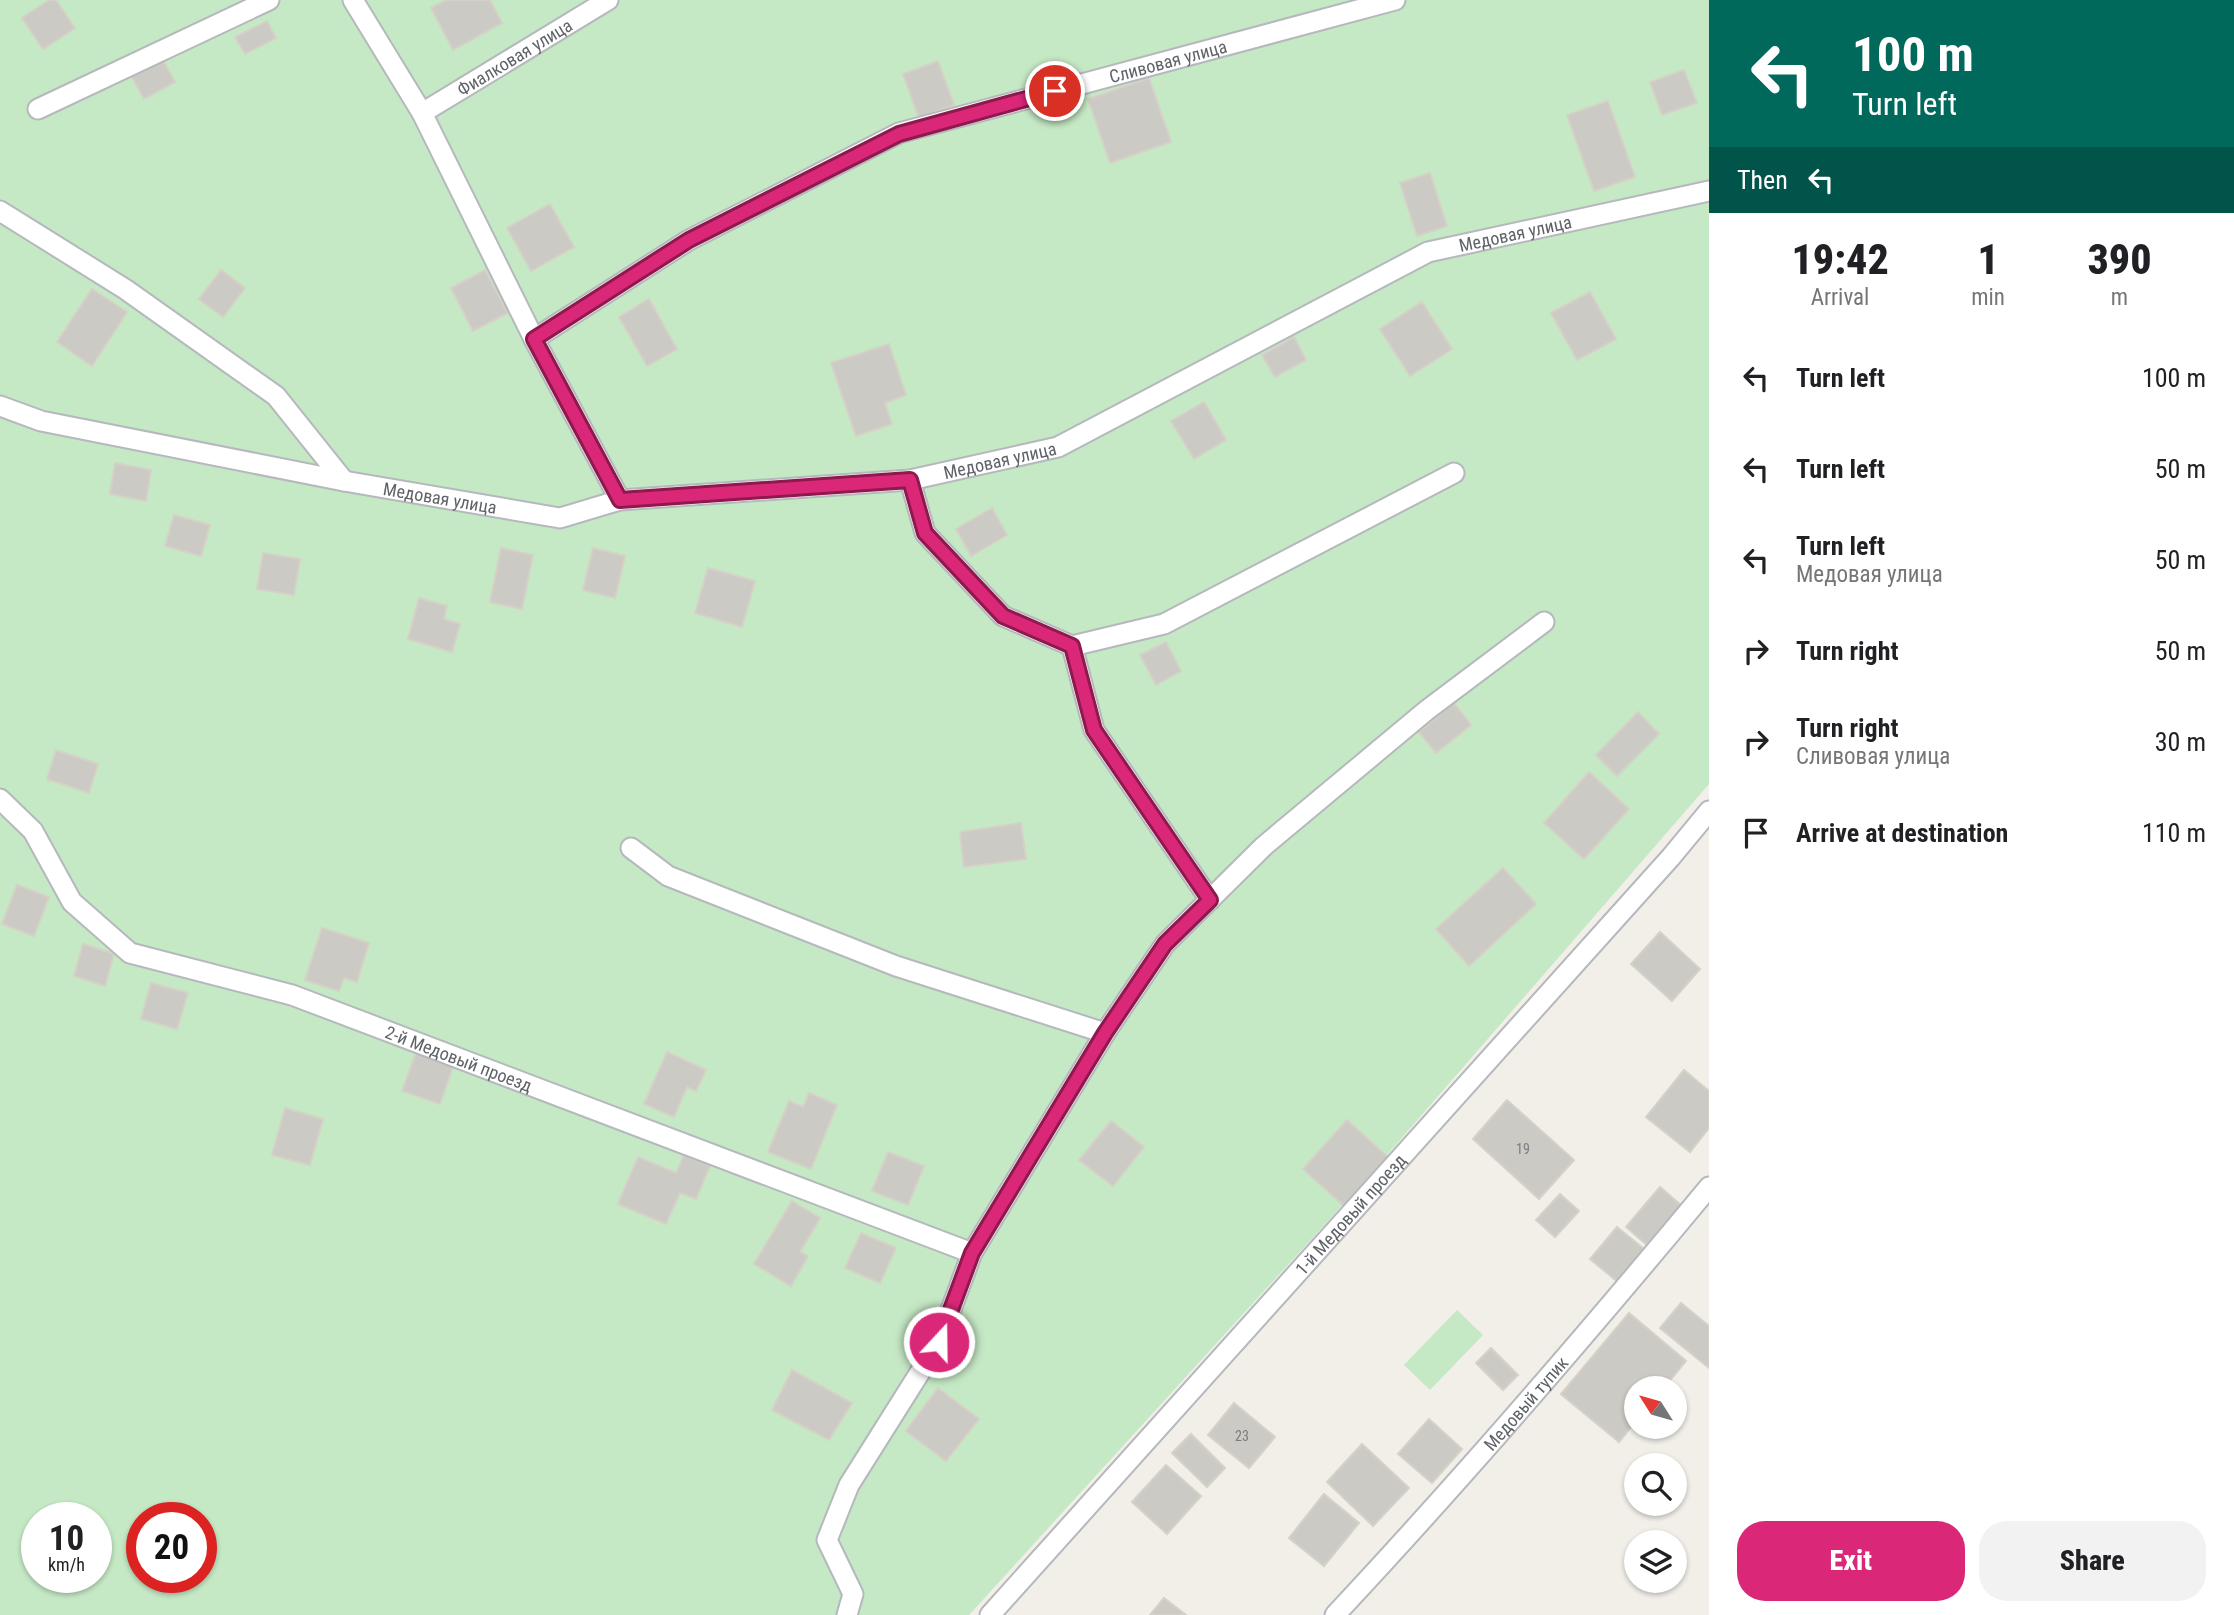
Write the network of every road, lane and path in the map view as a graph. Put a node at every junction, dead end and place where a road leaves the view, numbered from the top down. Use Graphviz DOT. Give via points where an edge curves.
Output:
graph roads {
  1 [pos="269,0"];
  2 [pos="353,0"];
  3 [pos="608,0"];
  4 [pos="1395,0"];
  5 [pos="38,109"];
  6 [pos="422,113"];
  7 [pos="1709,191"];
  8 [pos="0,211"];
  9 [pos="534,339"];
  10 [pos="0,406"];
  11 [pos="1454,473"];
  12 [pos="910,480"];
  13 [pos="344,481"];
  14 [pos="620,500"];
  15 [pos="1544,622"];
  16 [pos="1072,646"];
  17 [pos="0,799"];
  18 [pos="1709,811"];
  19 [pos="631,848"];
  20 [pos="1210,900"];
  21 [pos="1105,1033"];
  22 [pos="1709,1187"];
  23 [pos="972,1253"];
  24 [pos="847,1615"];
  25 [pos="990,1615"];
  26 [pos="1335,1615"];
  1 -- 5 [label="lane"];
  2 -- 6 [label="lane"];
  3 -- 6 [label="lane, Фиалковая улица"];
  4 -- 9 [label="lane, Сливовая улица" via="899,134 689,240"];
  6 -- 9 [label="lane"];
  7 -- 12 [label="lane, Медовая улица" via="1428,251 1058,447"];
  8 -- 13 [label="lane" via="125,289 276,396"];
  9 -- 14 [label="lane"];
  10 -- 13 [label="lane, Медовая улица" via="41,421"];
  11 -- 16 [label="lane" via="1164,624"];
  12 -- 14 [label="lane, Медовая улица"];
  12 -- 16 [label="lane" via="925,533 1003,616"];
  13 -- 14 [label="lane, Медовая улица" via="560,518"];
  15 -- 20 [label="lane" via="1427,710 1265,846"];
  16 -- 20 [label="lane" via="1094,730"];
  17 -- 23 [label="lane, 2-й Медовый проезд" via="33,831 72,902 130,953 292,995"];
  18 -- 25 [label="lane, 1-й Медовый проезд"];
  19 -- 21 [label="lane" via="668,876 883,961"];
  20 -- 21 [label="lane" via="1165,944"];
  21 -- 23 [label="lane"];
  22 -- 26 [label="lane, Медовый тупик" via="1445,1497"];
  23 -- 24 [label="lane" via="939,1342 849,1485 827,1539 853,1594"];
}
